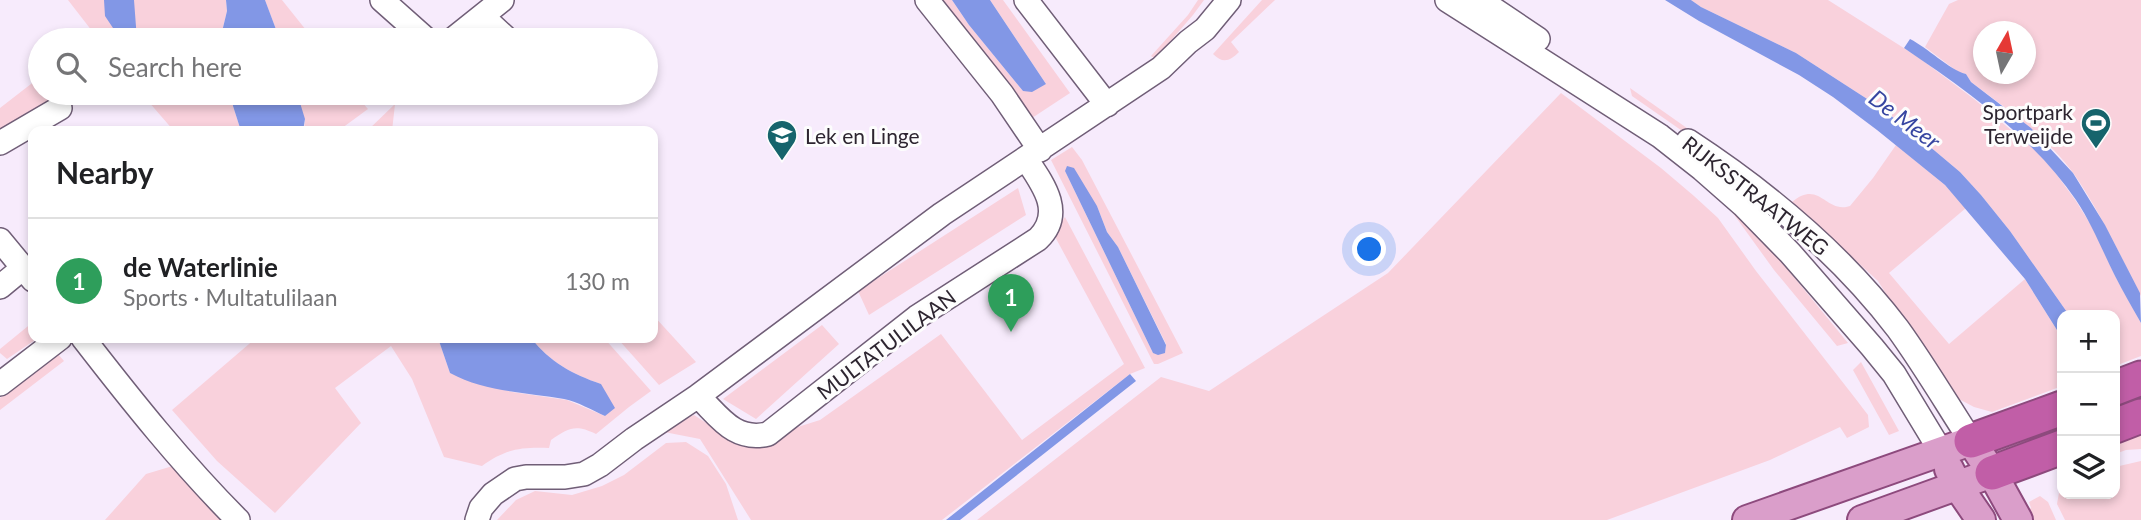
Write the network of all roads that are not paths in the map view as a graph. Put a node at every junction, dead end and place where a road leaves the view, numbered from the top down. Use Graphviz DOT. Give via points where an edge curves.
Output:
graph roads {
  1 [pos="382,0"];
  2 [pos="502,0"];
  3 [pos="927,0"];
  4 [pos="1026,0"];
  5 [pos="1209,0"];
  6 [pos="1230,0"];
  7 [pos="1447,0"];
  8 [pos="1480,0"];
  9 [pos="482,16"];
  10 [pos="414,28"];
  11 [pos="467,28"];
  12 [pos="495,28"];
  13 [pos="1188,42"];
  14 [pos="1107,105"];
  15 [pos="60,108"];
  16 [pos="29,126"];
  17 [pos="28,127"];
  18 [pos="0,143"];
  19 [pos="1033,154"];
  20 [pos="0,240"];
  21 [pos="28,274"];
  22 [pos="0,287"];
  23 [pos="53,343"];
  24 [pos="87,343"];
  25 [pos="2141,378"];
  26 [pos="0,384"];
  27 [pos="2120,386"];
  28 [pos="698,396"];
  29 [pos="2057,410"];
  30 [pos="2141,416"];
  31 [pos="2120,424"];
  32 [pos="1955,446"];
  33 [pos="2057,449"];
  34 [pos="1992,473"];
  35 [pos="1957,485"];
  36 [pos="238,520"];
  37 [pos="477,520"];
  38 [pos="1747,520"];
  39 [pos="1862,520"];
  40 [pos="1981,520"];
  41 [pos="2018,520"];
  1 -- 10 [label="street"];
  2 -- 9 [label="street"];
  3 -- 19 [label="street, MULTATULILAAN" via="1002,94"];
  4 -- 14 [label="street"];
  5 -- 13 [label="street"];
  6 -- 13 [label="street"];
  7 -- 32 [label="street, RIJKSSTRAATWEG" via="1660,136 1702,169 1790,253"];
  8 -- 32 [label="street, RIJKSSTRAATWEG" via="1713,157 1813,235 1898,330"];
  9 -- 11 [label="street"];
  9 -- 12 [label="street"];
  13 -- 14 [label="street" via="1161,68"];
  14 -- 19 [label="street"];
  15 -- 16 [label="street"];
  17 -- 18 [label="street"];
  19 -- 28 [label="street" via="942,214"];
  19 -- 28 [label="street, MULTATULILAAN" via="1051,216 1038,239 916,317 768,434 734,431"];
  20 -- 21 [label="street"];
  21 -- 22 [label="street"];
  23 -- 26 [label="street"];
  24 -- 36 [label="street"];
  25 -- 27 [label="highway"];
  28 -- 37 [label="street" via="584,474 515,479 493,494"];
  29 -- 32 [label="highway"];
  30 -- 31 [label="highway"];
  32 -- 34 [label="main road, RIJKSSTRAATWEG"];
  32 -- 35 [label="main road, RIJKSSTRAATWEG"];
  32 -- 38 [label="main road"];
  33 -- 34 [label="highway"];
  34 -- 35 [label="main road"];
  34 -- 41 [label="main road, RIJKSSTRAATWEG"];
  35 -- 39 [label="main road"];
  35 -- 40 [label="main road, RIJKSSTRAATWEG"];
}
